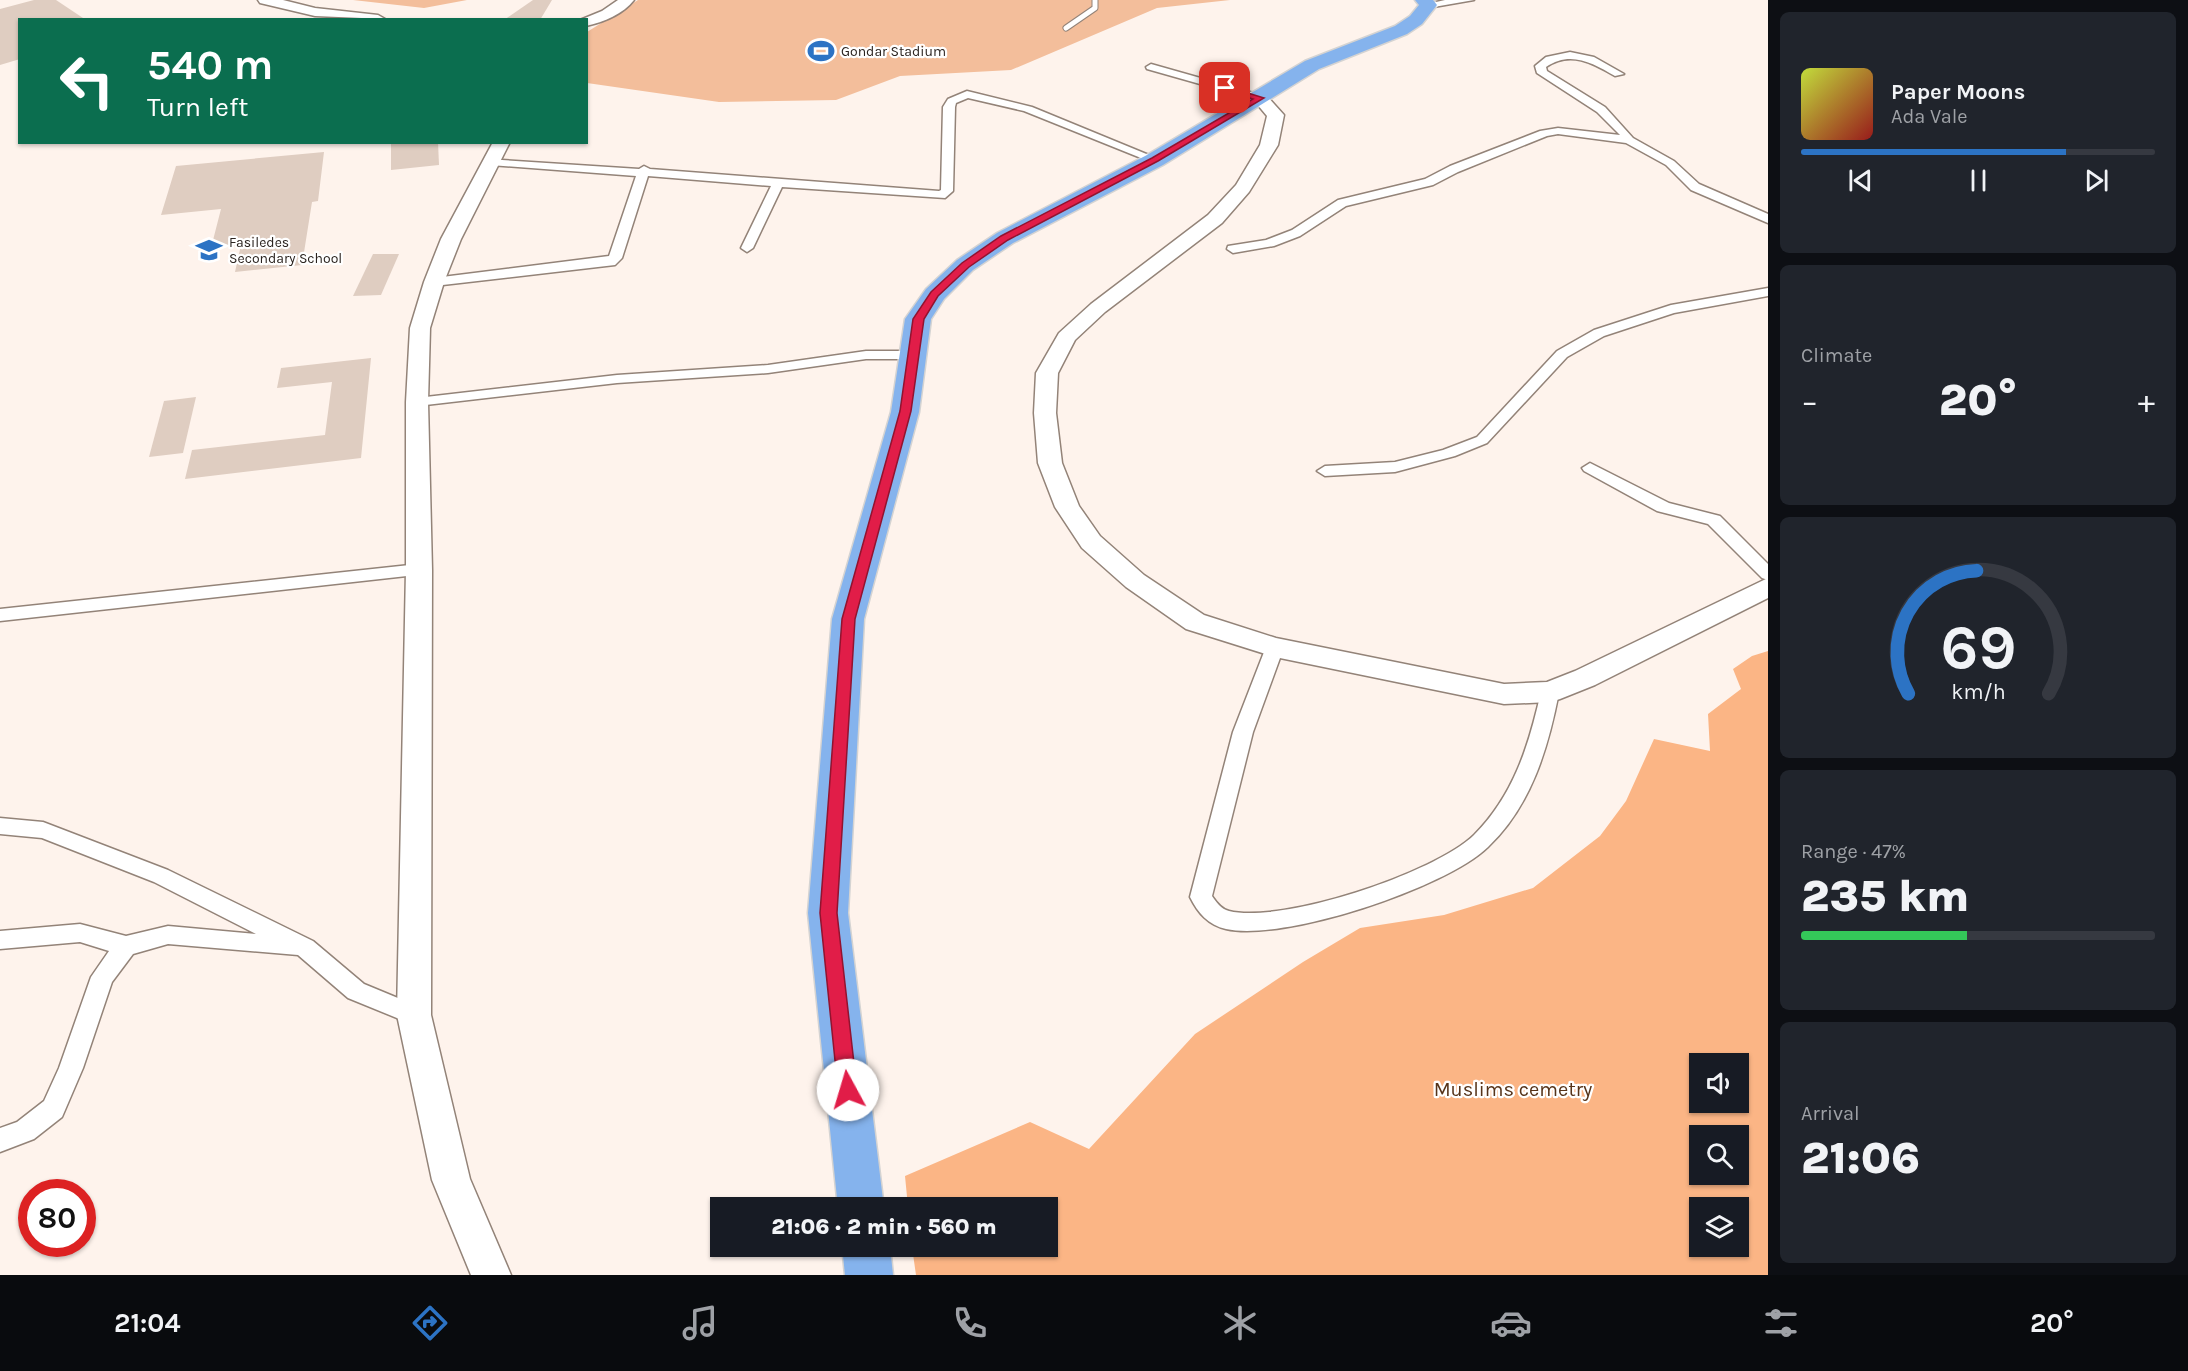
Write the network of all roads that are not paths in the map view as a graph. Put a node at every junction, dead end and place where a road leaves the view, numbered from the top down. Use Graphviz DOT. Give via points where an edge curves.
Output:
graph roads {
  1 [pos="265,0"];
  2 [pos="278,0"];
  3 [pos="627,0"];
  4 [pos="1095,0"];
  5 [pos="1469,0"];
  6 [pos="1426,2"];
  7 [pos="372,18"];
  8 [pos="377,18"];
  9 [pos="588,21"];
  10 [pos="1066,28"];
  11 [pos="1151,67"];
  12 [pos="1618,74"];
  13 [pos="1260,98"];
  14 [pos="1629,140"];
  15 [pos="496,152"];
  16 [pos="1155,160"];
  17 [pos="644,170"];
  18 [pos="779,181"];
  19 [pos="1768,219"];
  20 [pos="747,248"];
  21 [pos="1233,249"];
  22 [pos="434,282"];
  23 [pos="1768,292"];
  24 [pos="913,355"];
  25 [pos="417,402"];
  26 [pos="1590,468"];
  27 [pos="1325,471"];
  28 [pos="419,570"];
  29 [pos="1768,574"];
  30 [pos="1768,587"];
  31 [pos="0,615"];
  32 [pos="1275,647"];
  33 [pos="1550,692"];
  34 [pos="0,826"];
  35 [pos="0,940"];
  36 [pos="126,946"];
  37 [pos="305,948"];
  38 [pos="414,1015"];
  39 [pos="0,1140"];
  40 [pos="860,1197"];
  41 [pos="867,1257"];
  42 [pos="491,1275"];
  43 [pos="869,1275"];
  1 -- 7 [label="street" via="315,12"];
  2 -- 8 [label="street"];
  3 -- 9 [label="street"];
  4 -- 10 [label="lane" via="1095,8"];
  5 -- 6 [label="street"];
  6 -- 13 [label="highway" via="1416,20 1401,30 1312,65"];
  11 -- 13 [label="street"];
  12 -- 14 [label="street" via="1597,60 1574,55 1550,59 1540,66 1542,73 1607,113"];
  13 -- 16 [label="highway"];
  13 -- 32 [label="street" via="1276,115 1269,145 1243,188 1215,219 1066,337 1047,373 1045,413 1050,463 1067,507 1091,542 1135,581 1196,622"];
  14 -- 19 [label="street" via="1670,163 1695,187"];
  14 -- 21 [label="street" via="1576,132 1544,133 1429,182 1342,203 1296,233 1269,243"];
  15 -- 17 [label="street"];
  15 -- 22 [label="street" via="451,239"];
  16 -- 18 [label="street" via="1028,109 967,94 952,101 949,107 950,160 945,194"];
  16 -- 24 [label="highway" via="1051,212 965,265 935,294 918,319"];
  17 -- 18 [label="street"];
  17 -- 22 [label="street" via="615,258 610,262"];
  18 -- 20 [label="street"];
  22 -- 25 [label="street" via="420,328"];
  23 -- 27 [label="street" via="1671,309 1599,333 1563,354 1482,440 1395,467"];
  24 -- 25 [label="street" via="866,355 768,369 618,379"];
  24 -- 40 [label="highway" via="905,411 848,619 828,913"];
  25 -- 28 [label="street"];
  26 -- 29 [label="street" via="1663,507 1714,520"];
  28 -- 31 [label="street"];
  28 -- 38 [label="street"];
  30 -- 33 [label="street"];
  32 -- 33 [label="street" via="1504,694"];
  32 -- 33 [label="street" via="1243,732 1201,897 1208,910 1227,920 1270,922 1393,889 1447,865 1478,844 1511,807 1538,750"];
  34 -- 37 [label="street" via="43,830 161,876"];
  35 -- 36 [label="street" via="80,933"];
  36 -- 37 [label="street" via="168,935"];
  36 -- 39 [label="street" via="102,977 53,1109 25,1131"];
  37 -- 38 [label="street" via="356,992"];
  38 -- 42 [label="street" via="451,1180"];
  41 -- 43 [label="highway"];
}
